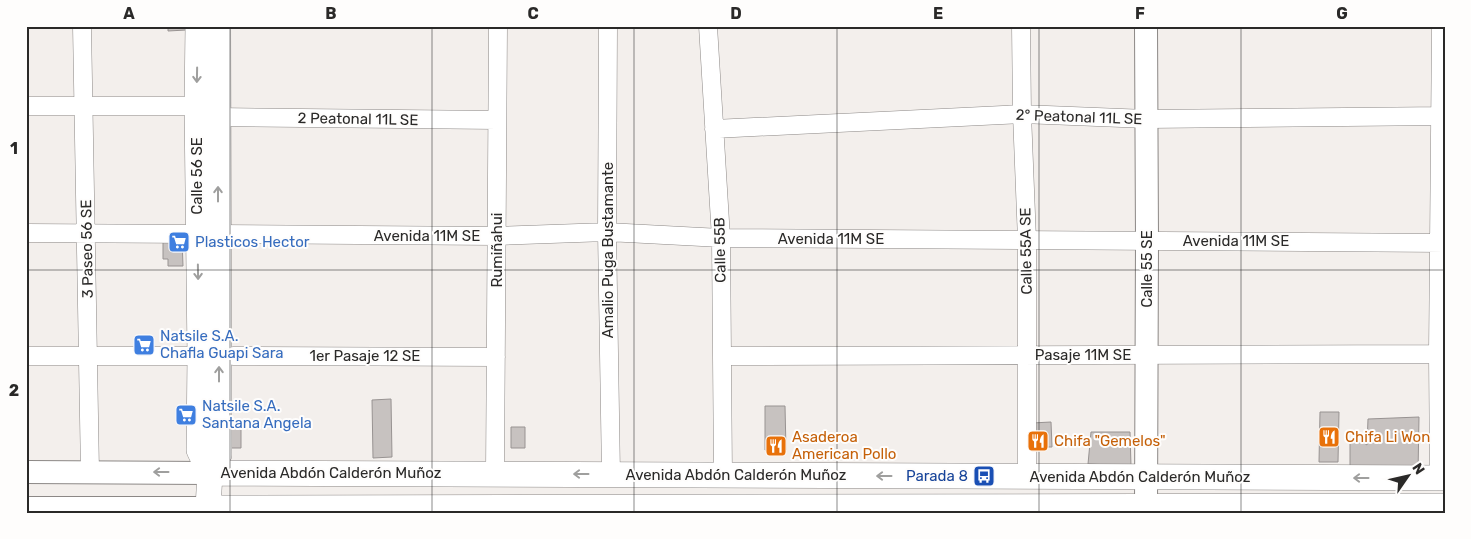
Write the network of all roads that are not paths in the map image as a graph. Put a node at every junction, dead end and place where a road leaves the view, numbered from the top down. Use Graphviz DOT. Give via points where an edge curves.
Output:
graph roads {
  1 [pos="82,26"];
  2 [pos="198,26"];
  3 [pos="218,26"];
  4 [pos="498,26"];
  5 [pos="608,26"];
  6 [pos="708,26"];
  7 [pos="1022,26"];
  8 [pos="1146,26"];
  9 [pos="1441,26"];
  10 [pos="26,106"];
  11 [pos="84,107"];
  12 [pos="207,112"];
  13 [pos="1022,114"];
  14 [pos="1442,116"];
  15 [pos="1147,119"];
  16 [pos="498,120"];
  17 [pos="714,129"];
  18 [pos="606,232"];
  19 [pos="26,233"];
  20 [pos="86,234"];
  21 [pos="208,234"];
  22 [pos="497,236"];
  23 [pos="721,238"];
  24 [pos="1027,240"];
  25 [pos="1147,241"];
  26 [pos="1442,243"];
  27 [pos="1147,354"];
  28 [pos="1442,354"];
  29 [pos="1027,355"];
  30 [pos="26,356"];
  31 [pos="89,356"];
  32 [pos="200,356"];
  33 [pos="233,356"];
  34 [pos="722,356"];
  35 [pos="496,357"];
  36 [pos="26,472"];
  37 [pos="90,472"];
  38 [pos="210,472"];
  39 [pos="495,474"];
  40 [pos="611,474"];
  41 [pos="723,475"];
  42 [pos="1027,476"];
  43 [pos="1146,477"];
  44 [pos="1442,478"];
  45 [pos="26,508"];
  46 [pos="1438,508"];
  47 [pos="93,510"];
  48 [pos="208,510"];
  49 [pos="495,510"];
  50 [pos="616,510"];
  51 [pos="705,510"];
  52 [pos="741,510"];
  53 [pos="1027,510"];
  54 [pos="1146,510"];
  55 [pos="1266,510"];
  1 -- 11 [label="street, 3 Paseo 56 SE"];
  2 -- 12 [label="main road, Calle 56 SE, one-way"];
  3 -- 12 [label="main road, Calle 56 SE"];
  4 -- 16 [label="street, Rumiñahui"];
  5 -- 18 [label="street, Amalio Puga Bustamante"];
  6 -- 17 [label="street, Calle 55B"];
  7 -- 13 [label="street, Calle 55A SE"];
  8 -- 15 [label="street, Calle 55 SE"];
  9 -- 14 [label="street"];
  10 -- 11 [label="street, 2 Peatonal 11L SE"];
  11 -- 12 [label="street, 2 Peatonal 11L SE"];
  11 -- 20 [label="street, 3 Paseo 56 SE"];
  12 -- 16 [label="street, 2 Peatonal 11L SE"];
  12 -- 21 [label="main road, Calle 56 SE"];
  13 -- 15 [label="street, 2° Peatonal 11L SE"];
  13 -- 17 [label="street, 2° Peatonal 11L SE"];
  13 -- 24 [label="street, Calle 55A SE"];
  14 -- 15 [label="street, 2° Peatonal 11L SE"];
  14 -- 26 [label="street"];
  15 -- 25 [label="street, Calle 55 SE"];
  16 -- 22 [label="street, Rumiñahui"];
  17 -- 23 [label="street, Calle 55B"];
  18 -- 22 [label="street, Avenida 11M SE"];
  18 -- 23 [label="street, Avenida 11M SE"];
  18 -- 40 [label="street, Amalio Puga Bustamante"];
  19 -- 20 [label="street, Avenida 11M SE"];
  20 -- 21 [label="street, Avenida 11M SE"];
  20 -- 31 [label="street, 3 Paseo 56 SE"];
  21 -- 22 [label="street, Avenida 11M SE"];
  21 -- 32 [label="main road, Calle 56 SE, one-way"];
  38 -- 21 [label="main road, Calle 56 SE, one-way" via="219,455"];
  22 -- 35 [label="street, Rumiñahui"];
  23 -- 24 [label="street, Avenida 11M SE"];
  23 -- 34 [label="street, Calle 55B"];
  24 -- 25 [label="street, Avenida 11M SE"];
  24 -- 29 [label="street, Calle 55A SE"];
  25 -- 26 [label="street, Avenida 11M SE"];
  25 -- 27 [label="street, Calle 55 SE"];
  26 -- 28 [label="street"];
  27 -- 28 [label="street, Pasaje 11M SE"];
  27 -- 29 [label="street, Pasaje 11M SE"];
  27 -- 43 [label="street, Calle 55 SE"];
  28 -- 44 [label="street"];
  29 -- 34 [label="street, Pasaje 11M SE"];
  29 -- 42 [label="street, Calle 55A SE"];
  30 -- 31 [label="street"];
  31 -- 32 [label="street"];
  31 -- 37 [label="street, 3 Paseo 56 SE"];
  32 -- 38 [label="main road, Calle 56 SE" via="199,450"];
  33 -- 35 [label="street, 1er Pasaje 12 SE"];
  34 -- 41 [label="street, Calle 55B"];
  35 -- 39 [label="street, Rumiñahui"];
  36 -- 37 [label="street, Avenida Abdón Calderón Muñoz"];
  38 -- 37 [label="street, Avenida Abdón Calderón Muñoz, one-way"];
  38 -- 39 [label="main road, Avenida Abdón Calderón Muñoz"];
  38 -- 48 [label="main road, Calle 56 SE"];
  40 -- 39 [label="main road, Avenida Abdón Calderón Muñoz, one-way"];
  40 -- 41 [label="main road, Avenida Abdón Calderón Muñoz"];
  42 -- 41 [label="main road, Avenida Abdón Calderón Muñoz, one-way"];
  42 -- 43 [label="main road, Avenida Abdón Calderón Muñoz"];
  44 -- 43 [label="main road, Avenida Abdón Calderón Muñoz, one-way"];
  43 -- 54 [label="street, Calle 55 SE"];
  45 -- 47 [label="street, Avenida Abdón Calderón Muñoz"];
  46 -- 55 [label="main road, Avenida Abdón Calderón Muñoz"];
  47 -- 48 [label="street, Avenida Abdón Calderón Muñoz"];
  48 -- 49 [label="main road, Avenida Abdón Calderón Muñoz"];
  49 -- 50 [label="main road, Avenida Abdón Calderón Muñoz"];
  50 -- 51 [label="main road, Avenida Abdón Calderón Muñoz"];
  51 -- 52 [label="main road, Avenida Abdón Calderón Muñoz"];
  52 -- 53 [label="main road, Avenida Abdón Calderón Muñoz"];
  53 -- 54 [label="main road, Avenida Abdón Calderón Muñoz"];
  54 -- 55 [label="main road, Avenida Abdón Calderón Muñoz"];
}
